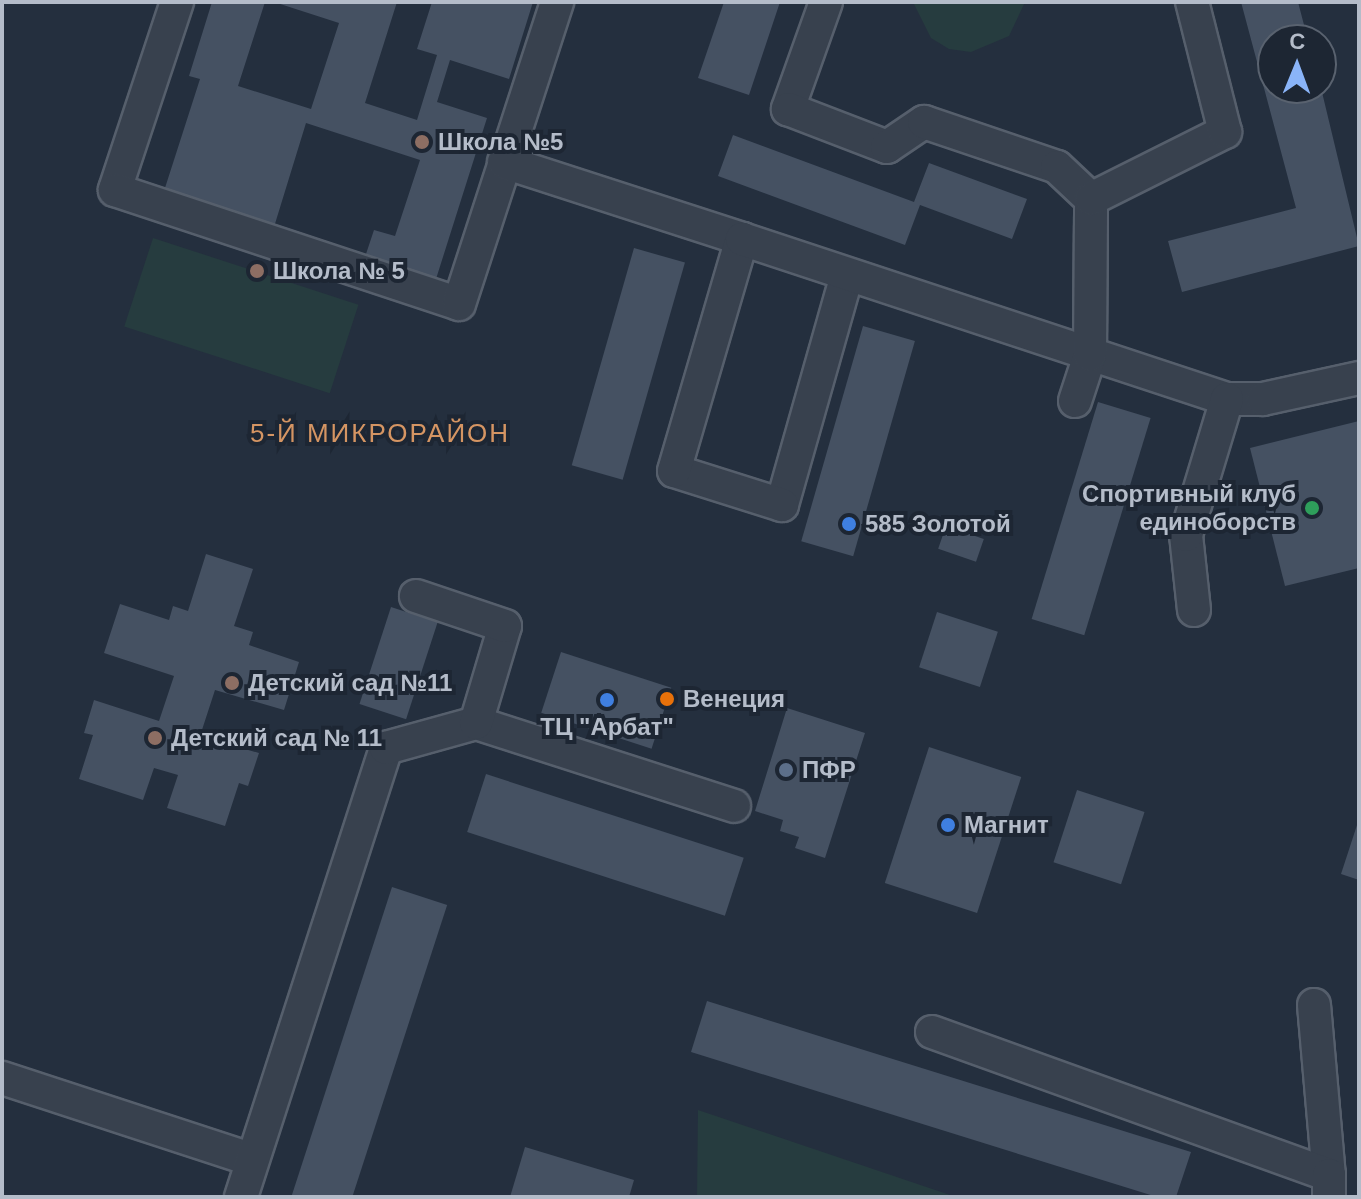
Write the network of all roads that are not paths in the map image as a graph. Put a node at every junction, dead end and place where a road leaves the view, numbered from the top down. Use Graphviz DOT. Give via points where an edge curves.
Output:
graph roads {
  1 [pos="177,2"];
  2 [pos="557,2"];
  3 [pos="826,2"];
  4 [pos="1192,2"];
  5 [pos="504,162"];
  6 [pos="1091,199"];
  7 [pos="742,239"];
  8 [pos="847,275"];
  9 [pos="1090,355"];
  10 [pos="1359,378"];
  11 [pos="1227,399"];
  12 [pos="1075,401"];
  13 [pos="416,596"];
  14 [pos="1194,610"];
  15 [pos="476,723"];
  16 [pos="734,806"];
  17 [pos="1314,1005"];
  18 [pos="932,1032"];
  19 [pos="2,1078"];
  20 [pos="250,1159"];
  21 [pos="1329,1186"];
  22 [pos="241,1197"];
  1 -- 5 [label="lane" via="115,190 459,304"];
  2 -- 5 [label="lane"];
  3 -- 6 [label="lane" via="788,109 887,147 924,122 1057,167"];
  4 -- 6 [label="lane" via="1225,132"];
  5 -- 7 [label="lane"];
  6 -- 9 [label="lane"];
  7 -- 8 [label="lane"];
  7 -- 8 [label="lane" via="674,471 782,505"];
  8 -- 9 [label="lane"];
  9 -- 11 [label="lane"];
  9 -- 12 [label="lane"];
  10 -- 11 [label="lane" via="1263,399"];
  11 -- 14 [label="lane" via="1186,535"];
  13 -- 15 [label="lane" via="505,626"];
  15 -- 16 [label="lane"];
  15 -- 20 [label="lane" via="386,748"];
  17 -- 21 [label="lane"];
  18 -- 21 [label="lane"];
  19 -- 20 [label="lane"];
  20 -- 22 [label="lane"];
}
